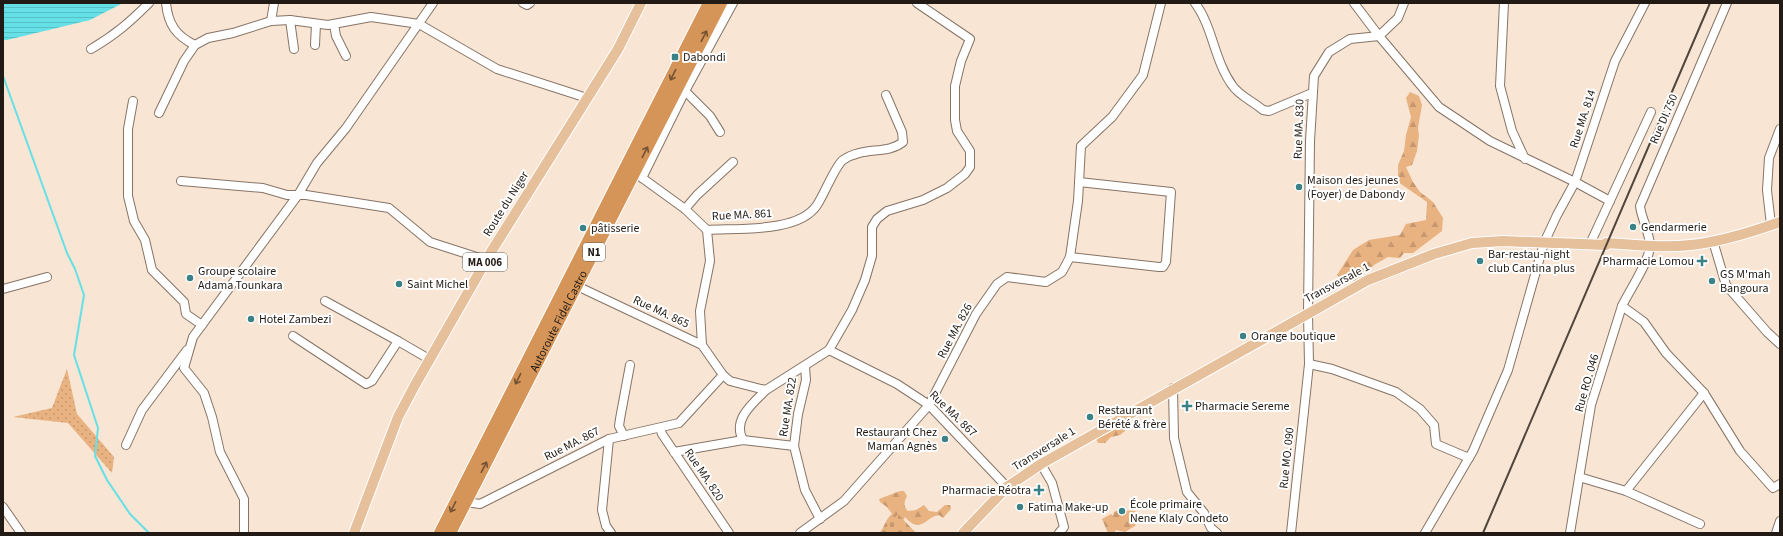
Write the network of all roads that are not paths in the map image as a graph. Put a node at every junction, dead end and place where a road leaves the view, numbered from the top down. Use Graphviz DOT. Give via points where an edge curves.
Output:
graph roads {
  1 [pos="149,3"];
  2 [pos="166,3"];
  3 [pos="274,3"];
  4 [pos="433,3"];
  5 [pos="523,3"];
  6 [pos="530,3"];
  7 [pos="640,3"];
  8 [pos="709,3"];
  9 [pos="721,3"];
  10 [pos="733,3"];
  11 [pos="917,3"];
  12 [pos="1161,3"];
  13 [pos="1195,3"];
  14 [pos="1354,3"];
  15 [pos="1404,3"];
  16 [pos="1645,3"];
  17 [pos="1727,3"];
  18 [pos="1501,4"];
  19 [pos="290,20"];
  20 [pos="271,21"];
  21 [pos="316,24"];
  22 [pos="334,24"];
  23 [pos="420,24"];
  24 [pos="1379,36"];
  25 [pos="196,45"];
  26 [pos="315,45"];
  27 [pos="91,49"];
  28 [pos="294,49"];
  29 [pos="346,56"];
  30 [pos="685,91"];
  31 [pos="1312,92"];
  32 [pos="886,95"];
  33 [pos="587,98"];
  34 [pos="133,101"];
  35 [pos="1650,112"];
  36 [pos="159,113"];
  37 [pos="1780,130"];
  38 [pos="720,132"];
  39 [pos="1525,159"];
  40 [pos="733,162"];
  41 [pos="638,175"];
  42 [pos="181,181"];
  43 [pos="1079,182"];
  44 [pos="1575,182"];
  45 [pos="298,195"];
  46 [pos="1610,201"];
  47 [pos="685,209"];
  48 [pos="1775,224"];
  49 [pos="707,230"];
  50 [pos="1713,241"];
  51 [pos="1544,243"];
  52 [pos="1590,244"];
  53 [pos="1650,246"];
  54 [pos="1070,256"];
  55 [pos="486,260"];
  56 [pos="47,277"];
  57 [pos="577,286"];
  58 [pos="3,289"];
  59 [pos="325,301"];
  60 [pos="1622,306"];
  61 [pos="1308,313"];
  62 [pos="202,325"];
  63 [pos="293,336"];
  64 [pos="398,342"];
  65 [pos="1780,344"];
  66 [pos="702,345"];
  67 [pos="190,346"];
  68 [pos="829,350"];
  69 [pos="429,359"];
  70 [pos="1309,364"];
  71 [pos="630,366"];
  72 [pos="805,367"];
  73 [pos="723,375"];
  74 [pos="1173,388"];
  75 [pos="766,390"];
  76 [pos="1704,393"];
  77 [pos="929,405"];
  78 [pos="660,428"];
  79 [pos="624,436"];
  80 [pos="609,439"];
  81 [pos="743,440"];
  82 [pos="126,445"];
  83 [pos="794,446"];
  84 [pos="674,452"];
  85 [pos="1469,458"];
  86 [pos="1041,464"];
  87 [pos="1579,477"];
  88 [pos="1780,484"];
  89 [pos="1007,488"];
  90 [pos="1626,491"];
  91 [pos="466,502"];
  92 [pos="3,507"];
  93 [pos="820,519"];
  94 [pos="1780,523"];
  95 [pos="1700,524"];
  96 [pos="20,533"];
  97 [pos="244,533"];
  98 [pos="354,533"];
  99 [pos="440,533"];
  100 [pos="450,533"];
  101 [pos="611,533"];
  102 [pos="729,533"];
  103 [pos="800,533"];
  104 [pos="963,533"];
  105 [pos="1060,533"];
  106 [pos="1217,533"];
  107 [pos="1291,533"];
  108 [pos="1424,533"];
  109 [pos="1570,533"];
  110 [pos="1776,533"];
  1 -- 27 [label="street" via="128,25"];
  2 -- 25 [label="street" via="167,17 173,27 184,40"];
  3 -- 20 [label="street"];
  4 -- 23 [label="street"];
  5 -- 6 [label="street"];
  7 -- 33 [label="main road, Route du Niger / MA 006" via="618,49"];
  8 -- 99 [label="highway, Autoroute Fidel Castro / N1, one-way"];
  41 -- 9 [label="highway, Autoroute Fidel Castro / N1, one-way"];
  10 -- 30 [label="street"];
  11 -- 68 [label="street" via="970,39 955,86 955,120 957,131 970,151 970,167 947,188 923,200 887,211 877,219 872,227 872,256 866,280"];
  12 -- 43 [label="street, Rue MA. 826" via="1143,75 1112,117 1081,146"];
  13 -- 31 [label="street" via="1202,13 1232,86 1263,110 1269,111"];
  14 -- 24 [label="street"];
  15 -- 24 [label="street" via="1398,18"];
  16 -- 44 [label="street, Rue MA. 814" via="1616,60"];
  17 -- 53 [label="street, Rue DI.750" via="1640,206"];
  18 -- 39 [label="street" via="1500,86 1512,132"];
  19 -- 20 [label="street"];
  19 -- 21 [label="street"];
  19 -- 28 [label="street"];
  20 -- 25 [label="street" via="208,38"];
  21 -- 22 [label="street"];
  21 -- 26 [label="street"];
  22 -- 23 [label="street" via="371,17"];
  22 -- 29 [label="street" via="336,36"];
  23 -- 33 [label="street" via="497,69"];
  23 -- 45 [label="street" via="346,128 317,163"];
  24 -- 31 [label="street, Rue MA. 830" via="1350,39 1329,52 1314,76"];
  24 -- 39 [label="street" via="1439,107 1490,141"];
  25 -- 36 [label="street" via="184,61"];
  30 -- 38 [label="street" via="710,116"];
  30 -- 41 [label="street"];
  31 -- 61 [label="street, Rue MA. 830"];
  32 -- 49 [label="street, Rue MA. 861" via="902,132 903,142 897,147 855,152 841,161 817,206 804,218 772,227"];
  33 -- 55 [label="main road, Route du Niger / MA 006"];
  34 -- 62 [label="street" via="128,129 128,196 134,222 145,240 152,270 184,302 186,314"];
  35 -- 46 [label="street"];
  37 -- 48 [label="street" via="1769,158 1767,190"];
  39 -- 44 [label="street"];
  40 -- 47 [label="street"];
  41 -- 47 [label="street, Rue MA. 861"];
  41 -- 57 [label="highway, Autoroute Fidel Castro / N1"];
  42 -- 45 [label="street" via="263,188 287,195"];
  43 -- 54 [label="street, Rue MA. 826"];
  43 -- 54 [label="street" via="1171,192 1166,262 1163,267 1158,267"];
  44 -- 46 [label="street"];
  44 -- 51 [label="street, Rue MA. 814"];
  45 -- 55 [label="street" via="389,208 430,242"];
  45 -- 62 [label="street"];
  46 -- 52 [label="street"];
  47 -- 49 [label="street, Rue MA. 861"];
  48 -- 50 [label="main road, Transversale 1"];
  49 -- 66 [label="street" via="710,261 700,311"];
  50 -- 53 [label="main road, Transversale 1" via="1691,245"];
  50 -- 65 [label="street" via="1726,285"];
  51 -- 52 [label="main road, Transversale 1"];
  51 -- 61 [label="main road, Transversale 1" via="1472,243 1434,254 1368,280"];
  51 -- 85 [label="street, Rue MA. 814" via="1508,370"];
  52 -- 53 [label="main road, Transversale 1"];
  53 -- 60 [label="street, Rue RO. 046"];
  54 -- 77 [label="street, Rue MA. 826" via="1062,272 1046,282 1007,277 997,284 976,314"];
  55 -- 69 [label="main road, Route du Niger / MA 006"];
  56 -- 58 [label="street"];
  57 -- 66 [label="street, Rue MA. 865"];
  91 -- 57 [label="highway, Autoroute Fidel Castro / N1, one-way"];
  59 -- 64 [label="street"];
  60 -- 76 [label="street" via="1644,322 1666,353"];
  60 -- 87 [label="street, Rue RO. 046" via="1591,405"];
  61 -- 70 [label="street, Rue MO. 090"];
  61 -- 74 [label="main road, Transversale 1"];
  62 -- 67 [label="street"];
  63 -- 64 [label="street" via="366,384 372,381"];
  64 -- 69 [label="street"];
  66 -- 73 [label="street, Rue MA. 865"];
  67 -- 82 [label="street" via="142,410"];
  67 -- 97 [label="street" via="184,368 204,392 220,452 244,499"];
  68 -- 72 [label="street"];
  68 -- 77 [label="street, Rue MA. 867" via="897,384"];
  69 -- 98 [label="main road, Route du Niger / MA 006" via="398,417"];
  70 -- 85 [label="street" via="1332,369 1396,392 1420,409 1434,425 1436,444"];
  70 -- 107 [label="street, Rue MO. 090"];
  71 -- 79 [label="street" via="619,426"];
  72 -- 75 [label="street"];
  72 -- 83 [label="street, Rue MA. 822" via="806,380"];
  73 -- 75 [label="street" via="730,381"];
  73 -- 78 [label="street, Rue MA. 867" via="679,424"];
  74 -- 86 [label="main road, Transversale 1"];
  74 -- 106 [label="street" via="1174,438 1187,492"];
  75 -- 81 [label="street" via="749,408 739,426"];
  76 -- 88 [label="street" via="1740,451 1773,488"];
  76 -- 90 [label="street"];
  77 -- 89 [label="street, Rue MA. 867"];
  77 -- 93 [label="street, Rue MA. 826" via="844,501"];
  78 -- 79 [label="street, Rue MA. 867"];
  78 -- 84 [label="street, Rue MA. 820"];
  79 -- 80 [label="street, Rue MA. 867"];
  80 -- 91 [label="street, Rue MA. 867" via="480,504"];
  80 -- 101 [label="street" via="602,510 606,526"];
  81 -- 83 [label="street"];
  81 -- 84 [label="street"];
  83 -- 93 [label="street, Rue MA. 822" via="805,490"];
  84 -- 102 [label="street, Rue MA. 820"];
  85 -- 108 [label="street, Rue MA. 814"];
  86 -- 89 [label="main road, Transversale 1"];
  86 -- 105 [label="street" via="1052,482 1064,527"];
  87 -- 90 [label="street"];
  87 -- 109 [label="street, Rue RO. 046"];
  89 -- 104 [label="main road, Transversale 1"];
  90 -- 95 [label="street"];
  91 -- 100 [label="highway, Autoroute Fidel Castro / N1"];
  92 -- 96 [label="street"];
  93 -- 103 [label="street, Rue MA. 826"];
  94 -- 110 [label="street"];
}
